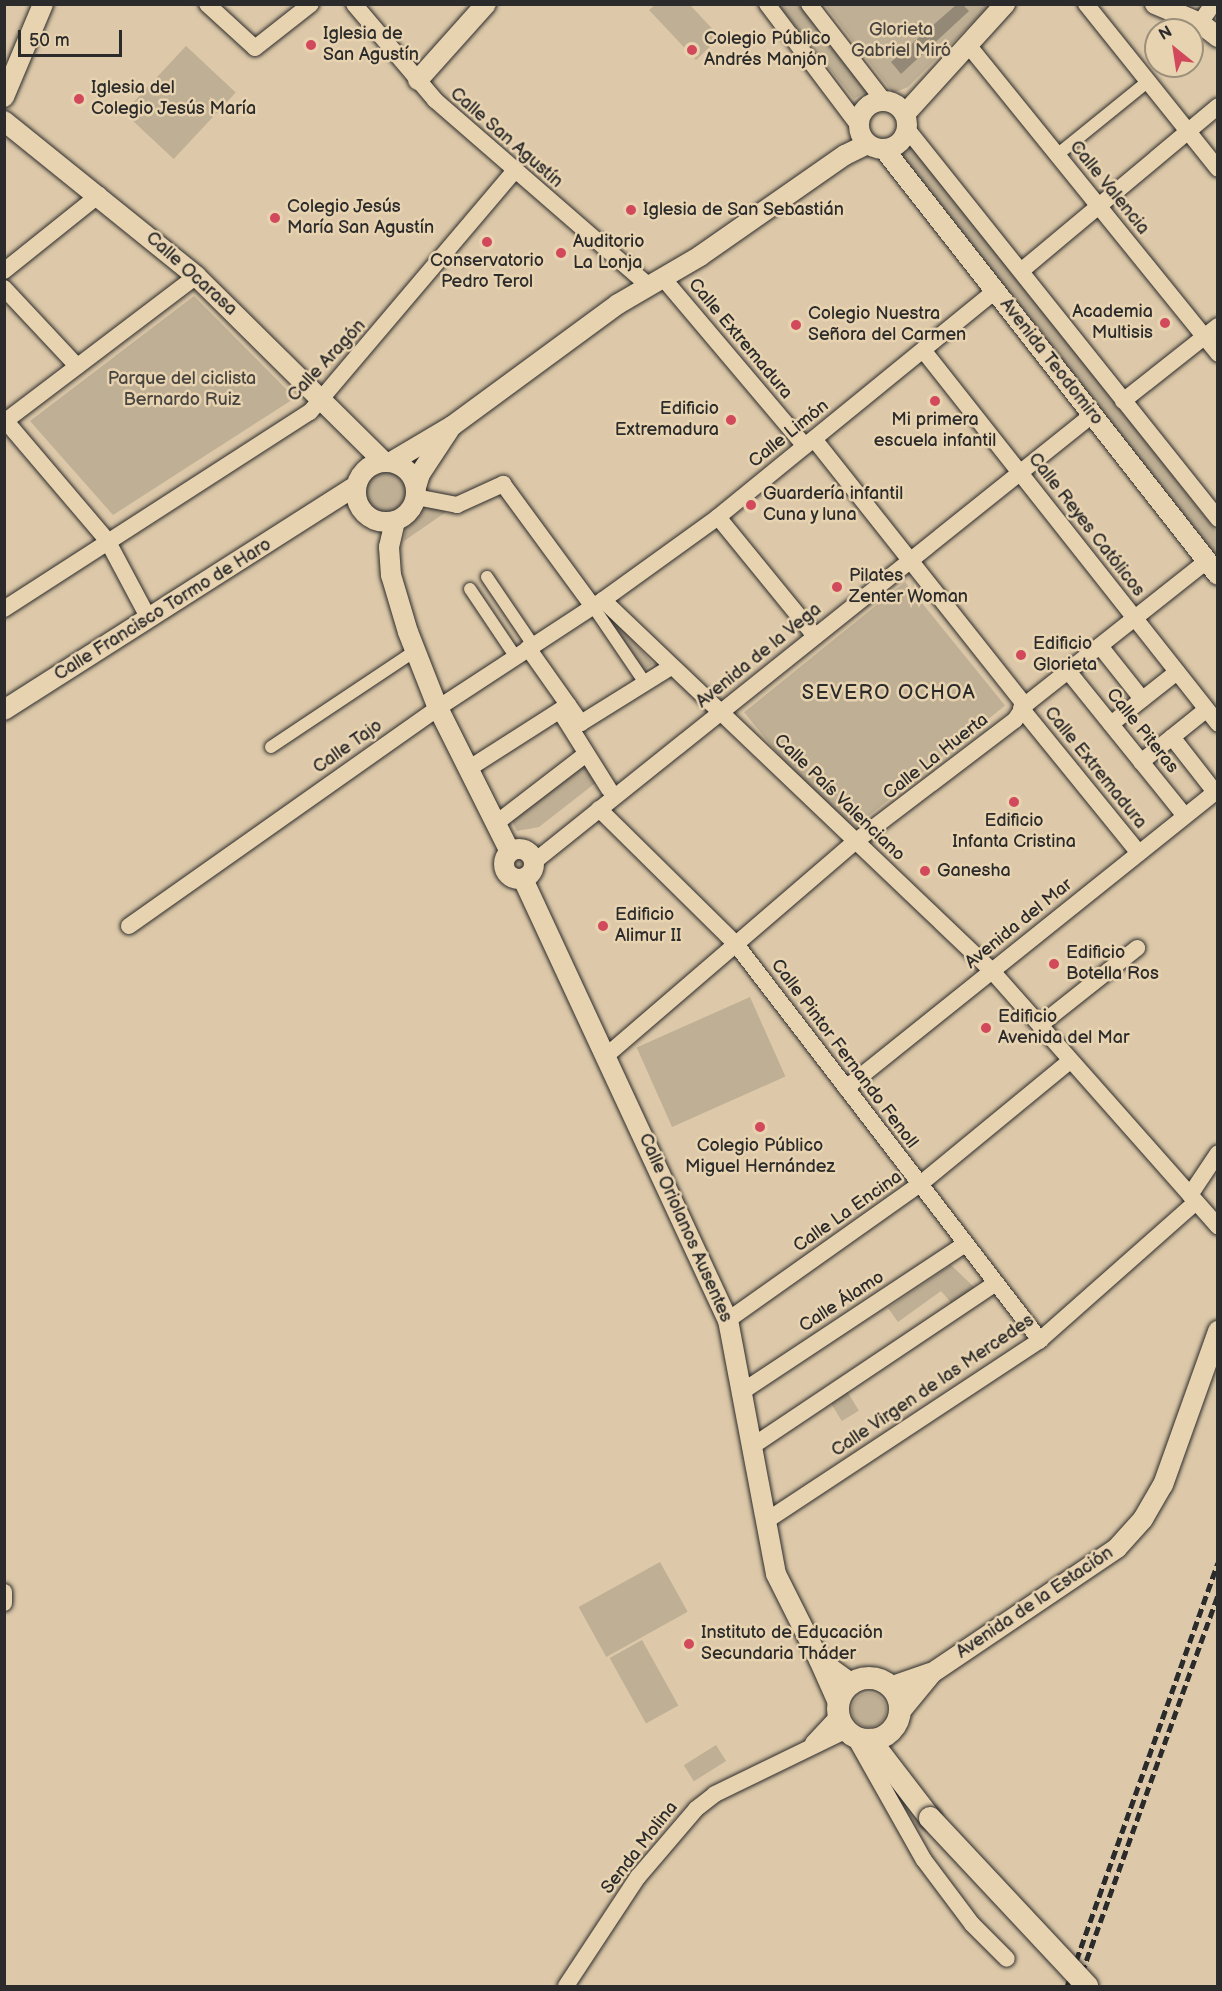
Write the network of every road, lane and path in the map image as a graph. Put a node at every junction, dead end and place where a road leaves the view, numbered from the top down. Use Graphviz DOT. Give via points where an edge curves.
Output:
graph roads {
  1 [pos="44,4"];
  2 [pos="207,4"];
  3 [pos="311,4"];
  4 [pos="354,4"];
  5 [pos="486,4"];
  6 [pos="767,4"];
  7 [pos="809,4"];
  8 [pos="1005,4"];
  9 [pos="1086,4"];
  10 [pos="1155,4"];
  11 [pos="1213,4"];
  12 [pos="1188,18"];
  13 [pos="1203,18"];
  14 [pos="1204,26"];
  15 [pos="1218,37"];
  16 [pos="969,46"];
  17 [pos="418,80"];
  18 [pos="1147,82"];
  19 [pos="4,97"];
  20 [pos="1218,106"];
  21 [pos="897,112"];
  22 [pos="4,121"];
  23 [pos="1188,133"];
  24 [pos="868,138"];
  25 [pos="1057,155"];
  26 [pos="1218,169"];
  27 [pos="515,170"];
  28 [pos="99,195"];
  29 [pos="1100,208"];
  30 [pos="4,271"];
  31 [pos="1021,271"];
  32 [pos="196,276"];
  33 [pos="658,284"];
  34 [pos="4,288"];
  35 [pos="995,291"];
  36 [pos="1218,326"];
  37 [pos="1204,337"];
  38 [pos="923,350"];
  39 [pos="1218,354"];
  40 [pos="77,366"];
  41 [pos="322,398"];
  42 [pos="1124,401"];
  43 [pos="1092,415"];
  44 [pos="5,420"];
  45 [pos="452,426"];
  46 [pos="810,442"];
  47 [pos="381,464"];
  48 [pos="1019,472"];
  49 [pos="356,486"];
  50 [pos="416,492"];
  51 [pos="321,510"];
  52 [pos="718,517"];
  53 [pos="378,518"];
  54 [pos="1218,519"];
  55 [pos="107,540"];
  56 [pos="909,561"];
  57 [pos="1212,568"];
  58 [pos="488,577"];
  59 [pos="470,589"];
  60 [pos="597,603"];
  61 [pos="4,609"];
  62 [pos="1134,618"];
  63 [pos="149,619"];
  64 [pos="815,636"];
  65 [pos="1100,646"];
  66 [pos="525,650"];
  67 [pos="415,651"];
  68 [pos="671,667"];
  69 [pos="1068,671"];
  70 [pos="1177,672"];
  71 [pos="645,683"];
  72 [pos="1142,699"];
  73 [pos="1023,707"];
  74 [pos="438,708"];
  75 [pos="564,708"];
  76 [pos="4,710"];
  77 [pos="1206,710"];
  78 [pos="720,712"];
  79 [pos="1111,724"];
  80 [pos="1218,724"];
  81 [pos="1172,737"];
  82 [pos="271,747"];
  83 [pos="585,755"];
  84 [pos="1141,762"];
  85 [pos="468,769"];
  86 [pos="1216,791"];
  87 [pos="612,792"];
  88 [pos="598,809"];
  89 [pos="1185,816"];
  90 [pos="495,824"];
  91 [pos="856,841"];
  92 [pos="510,852"];
  93 [pos="1139,853"];
  94 [pos="535,861"];
  95 [pos="523,879"];
  96 [pos="129,926"];
  97 [pos="735,943"];
  98 [pos="1137,948"];
  99 [pos="992,971"];
  100 [pos="1040,1024"];
  101 [pos="608,1054"];
  102 [pos="1070,1061"];
  103 [pos="846,1088"];
  104 [pos="1218,1153"];
  105 [pos="920,1185"];
  106 [pos="1193,1199"];
  107 [pos="1218,1226"];
  108 [pos="965,1244"];
  109 [pos="996,1283"];
  110 [pos="728,1320"];
  111 [pos="1218,1331"];
  112 [pos="1040,1340"];
  113 [pos="740,1393"];
  114 [pos="751,1447"];
  115 [pos="766,1521"];
  116 [pos="4,1592"];
  117 [pos="4,1603"];
  118 [pos="819,1660"];
  119 [pos="932,1673"];
  120 [pos="852,1684"];
  121 [pos="890,1686"];
  122 [pos="898,1718"];
  123 [pos="850,1725"];
  124 [pos="912,1794"];
  125 [pos="1007,1959"];
  126 [pos="566,1986"];
  127 [pos="1087,1986"];
  1 -- 19 [label="street"];
  2 -- 3 [label="street" via="255,48 260,48"];
  4 -- 17 [label="street, Calle San Agustín"];
  5 -- 17 [label="street"];
  6 -- 24 [label="street, Avenida Teodomiro"];
  7 -- 21 [label="street, Avenida Teodomiro"];
  8 -- 16 [label="street"];
  9 -- 18 [label="street"];
  10 -- 12 [label="street"];
  11 -- 13 [label="street"];
  14 -- 15 [label="street"];
  16 -- 21 [label="street"];
  16 -- 25 [label="street, Calle Valencia"];
  17 -- 27 [label="street, Calle San Agustín" via="435,100"];
  18 -- 23 [label="street"];
  18 -- 25 [label="street"];
  20 -- 23 [label="street"];
  21 -- 24 [label="street" via="864,111"];
  21 -- 24 [label="street" via="901,141"];
  21 -- 31 [label="street, Avenida Teodomiro"];
  22 -- 28 [label="street, Calle Ocarasa"];
  23 -- 26 [label="street"];
  23 -- 29 [label="street"];
  24 -- 33 [label="street"];
  24 -- 35 [label="street, Avenida Teodomiro"];
  25 -- 29 [label="street, Calle Valencia"];
  27 -- 33 [label="street, Calle San Agustín"];
  27 -- 41 [label="street, Calle Aragón"];
  28 -- 30 [label="street"];
  28 -- 32 [label="street, Calle Ocarasa"];
  29 -- 31 [label="street"];
  29 -- 37 [label="street, Calle Valencia"];
  31 -- 42 [label="street, Avenida Teodomiro"];
  32 -- 40 [label="street"];
  32 -- 41 [label="street, Calle Ocarasa"];
  33 -- 45 [label="street" via="584,338 549,355"];
  33 -- 46 [label="street, Calle Extremadura"];
  34 -- 40 [label="street"];
  35 -- 38 [label="street, Calle Limón"];
  35 -- 43 [label="street, Avenida Teodomiro"];
  36 -- 37 [label="street"];
  37 -- 39 [label="street, Calle Valencia"];
  37 -- 42 [label="street"];
  38 -- 46 [label="street, Calle Limón"];
  38 -- 48 [label="street, Calle Reyes Católicos"];
  40 -- 44 [label="street"];
  41 -- 47 [label="street, Calle Ocarasa"];
  41 -- 55 [label="street, Calle Aragón" via="310,412"];
  42 -- 54 [label="street, Avenida Teodomiro"];
  43 -- 48 [label="street, Avenida de la Vega"];
  43 -- 57 [label="street, Avenida Teodomiro"];
  44 -- 55 [label="street"];
  45 -- 47 [label="street"];
  45 -- 50 [label="street" via="420,474"];
  46 -- 52 [label="street, Calle Limón"];
  46 -- 56 [label="street, Calle Extremadura"];
  47 -- 49 [label="street"];
  47 -- 50 [label="street" via="407,470"];
  48 -- 56 [label="street, Avenida de la Vega"];
  48 -- 62 [label="street, Calle Reyes Católicos"];
  49 -- 51 [label="street, Calle Francisco Tormo de Haro"];
  49 -- 53 [label="street"];
  50 -- 53 [label="street" via="409,512"];
  50 -- 60 [label="street, Calle País Valenciano" via="457,505 502,484"];
  51 -- 53 [label="street"];
  51 -- 63 [label="street, Calle Francisco Tormo de Haro"];
  52 -- 60 [label="street, Calle Limón"];
  52 -- 64 [label="street"];
  53 -- 67 [label="street" via="388,547 395,596"];
  55 -- 61 [label="street, Calle Aragón"];
  55 -- 63 [label="street"];
  56 -- 64 [label="street, Avenida de la Vega"];
  56 -- 73 [label="street, Calle Extremadura"];
  57 -- 62 [label="street, Calle La Huerta"];
  58 -- 66 [label="street"];
  59 -- 66 [label="street"];
  60 -- 66 [label="street, Calle Tajo"];
  60 -- 68 [label="street, Calle País Valenciano"];
  60 -- 71 [label="street, Calle País Valenciano"];
  62 -- 65 [label="street, Calle La Huerta"];
  62 -- 70 [label="street, Calle Reyes Católicos"];
  63 -- 76 [label="street, Calle Francisco Tormo de Haro"];
  64 -- 78 [label="street, Avenida de la Vega"];
  65 -- 69 [label="street, Calle La Huerta"];
  65 -- 72 [label="street"];
  66 -- 74 [label="street, Calle Tajo"];
  66 -- 75 [label="street"];
  67 -- 74 [label="street"];
  67 -- 82 [label="street"];
  68 -- 71 [label="street"];
  68 -- 78 [label="street, Calle País Valenciano"];
  69 -- 73 [label="street, Calle La Huerta"];
  69 -- 79 [label="street, Calle Piteras"];
  70 -- 72 [label="street"];
  70 -- 77 [label="street, Calle Reyes Católicos"];
  71 -- 75 [label="street" via="581,723"];
  72 -- 79 [label="street"];
  73 -- 91 [label="street, Calle La Huerta" via="1015,720"];
  73 -- 93 [label="street, Calle Extremadura"];
  74 -- 85 [label="street"];
  74 -- 96 [label="street, Calle Tajo"];
  75 -- 83 [label="street"];
  75 -- 85 [label="street"];
  77 -- 80 [label="street, Calle Reyes Católicos"];
  77 -- 81 [label="street"];
  78 -- 87 [label="street, Avenida de la Vega"];
  78 -- 91 [label="street, Calle País Valenciano"];
  79 -- 84 [label="street, Calle Piteras"];
  81 -- 84 [label="street"];
  81 -- 86 [label="street"];
  83 -- 87 [label="street"];
  83 -- 90 [label="street"];
  84 -- 89 [label="street, Calle Piteras"];
  85 -- 90 [label="street"];
  86 -- 89 [label="street, Avenida del Mar"];
  87 -- 88 [label="street, Avenida de la Vega"];
  88 -- 94 [label="street, Avenida de la Vega"];
  88 -- 97 [label="street, Calle Pintor Fernando Fenoll"];
  89 -- 93 [label="street, Avenida del Mar"];
  90 -- 92 [label="street"];
  91 -- 97 [label="street, Calle La Huerta"];
  91 -- 99 [label="street, Calle País Valenciano"];
  92 -- 94 [label="street" via="525,849"];
  92 -- 95 [label="street" via="504,868 511,878"];
  93 -- 99 [label="street, Avenida del Mar"];
  94 -- 95 [label="street" via="532,872"];
  95 -- 101 [label="street, Calle Oriolanos Ausentes"];
  97 -- 101 [label="street, Calle La Huerta"];
  97 -- 103 [label="street, Calle Pintor Fernando Fenoll"];
  98 -- 100 [label="street"];
  99 -- 100 [label="street, Calle País Valenciano"];
  99 -- 103 [label="street, Avenida del Mar"];
  100 -- 102 [label="street, Calle País Valenciano"];
  101 -- 110 [label="street, Calle Oriolanos Ausentes"];
  102 -- 105 [label="street, Calle La Encina"];
  102 -- 106 [label="street, Calle País Valenciano"];
  103 -- 105 [label="street, Calle Pintor Fernando Fenoll"];
  104 -- 106 [label="street, Calle Virgen de las Mercedes"];
  105 -- 108 [label="street, Calle Pintor Fernando Fenoll"];
  105 -- 110 [label="street, Calle La Encina"];
  106 -- 107 [label="street, Calle País Valenciano"];
  106 -- 112 [label="street, Calle Virgen de las Mercedes"];
  108 -- 109 [label="street, Calle Pintor Fernando Fenoll"];
  108 -- 113 [label="street, Calle Álamo"];
  109 -- 112 [label="street, Calle Pintor Fernando Fenoll"];
  109 -- 114 [label="street"];
  110 -- 113 [label="street, Calle Oriolanos Ausentes"];
  111 -- 119 [label="street, Avenida de la Estación" via="1163,1485 1143,1519 1117,1548"];
  112 -- 115 [label="street, Calle Virgen de las Mercedes"];
  113 -- 114 [label="street, Calle Oriolanos Ausentes"];
  114 -- 115 [label="street, Calle Oriolanos Ausentes"];
  115 -- 118 [label="street, Calle Oriolanos Ausentes" via="776,1574"];
  116 -- 117 [label="street"];
  118 -- 120 [label="street, Calle Oriolanos Ausentes"];
  118 -- 123 [label="street, Calle Oriolanos Ausentes"];
  119 -- 121 [label="street, Avenida de la Estación"];
  119 -- 122 [label="street, Avenida de la Estación"];
  120 -- 121 [label="main road" via="871,1678"];
  120 -- 123 [label="main road"];
  121 -- 122 [label="main road"];
  122 -- 123 [label="main road" via="880,1738"];
  122 -- 124 [label="main road" via="898,1760"];
  123 -- 124 [label="main road"];
  123 -- 125 [label="street" via="924,1860 972,1924"];
  123 -- 126 [label="street, Senda Molina" via="806,1751 715,1794 696,1809 638,1877"];
  124 -- 127 [label="main road, bridge"];
}
